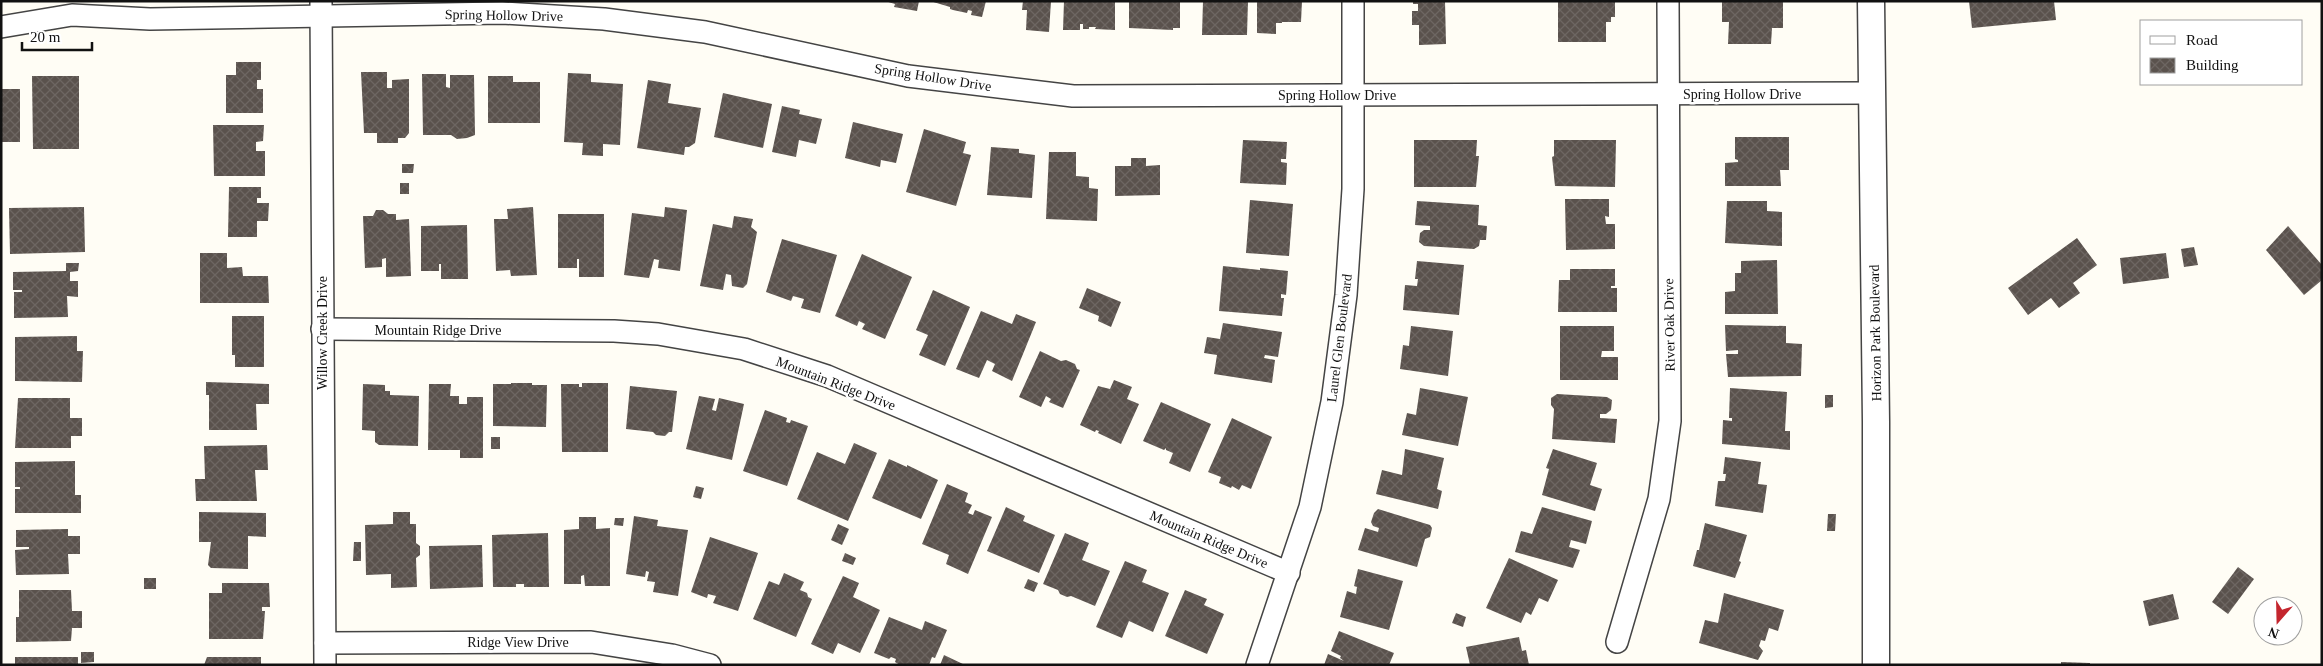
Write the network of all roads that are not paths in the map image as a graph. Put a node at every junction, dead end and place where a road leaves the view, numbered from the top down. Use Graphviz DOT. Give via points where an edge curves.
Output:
graph roads {
  1 [pos="1353,1"];
  2 [pos="1668,1"];
  3 [pos="1871,1"];
  4 [pos="321,8"];
  5 [pos="1,27"];
  6 [pos="1871,93"];
  7 [pos="1353,94"];
  8 [pos="1667,94"];
  9 [pos="322,329"];
  10 [pos="1289,573"];
  11 [pos="1617,642"];
  12 [pos="325,643"];
  13 [pos="325,665"];
  14 [pos="710,665"];
  15 [pos="1257,665"];
  16 [pos="1876,665"];
  1 -- 7 [label="street, Laurel Glen Boulevard"];
  2 -- 8 [label="street, River Oak Drive"];
  3 -- 6 [label="street, Horizon Park Boulevard"];
  4 -- 5 [label="street, Spring Hollow Drive" via="150,19 72,15"];
  4 -- 7 [label="street, Spring Hollow Drive" via="604,19 706,32 908,76 1073,96"];
  4 -- 9 [label="street, Willow Creek Drive"];
  6 -- 8 [label="street, Spring Hollow Drive"];
  6 -- 16 [label="street, Horizon Park Boulevard"];
  7 -- 8 [label="street, Spring Hollow Drive"];
  7 -- 10 [label="street, Laurel Glen Boulevard" via="1353,188 1346,296 1330,412 1310,507"];
  8 -- 11 [label="street, River Oak Drive" via="1670,422 1660,500"];
  9 -- 10 [label="street, Mountain Ridge Drive" via="614,331 744,349 827,376"];
  9 -- 12 [label="street, Willow Creek Drive"];
  10 -- 15 [label="street, Laurel Glen Boulevard"];
  12 -- 13 [label="street, Willow Creek Drive"];
  12 -- 14 [label="street, Ridge View Drive" via="591,642 664,653"];
}
